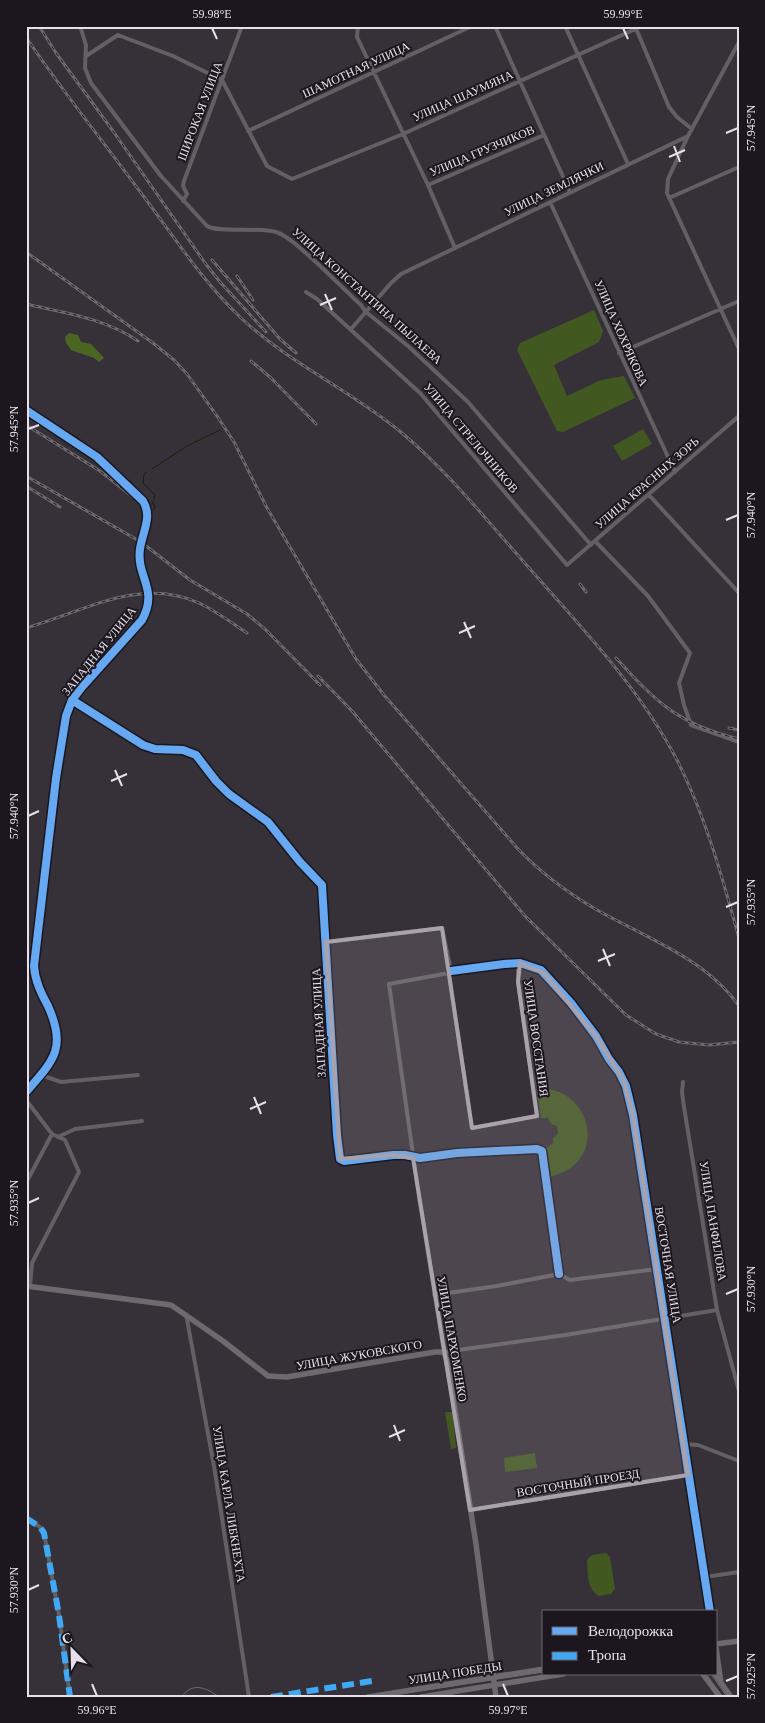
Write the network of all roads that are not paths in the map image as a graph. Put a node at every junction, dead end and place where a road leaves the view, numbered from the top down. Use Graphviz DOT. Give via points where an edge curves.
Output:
graph roads {
  1 [pos="80,26"];
  2 [pos="242,26"];
  3 [pos="358,26"];
  4 [pos="472,26"];
  5 [pos="495,26"];
  6 [pos="566,26"];
  7 [pos="642,26"];
  8 [pos="636,28"];
  9 [pos="739,42"];
  10 [pos="578,54"];
  11 [pos="86,56"];
  12 [pos="374,72"];
  13 [pos="222,80"];
  14 [pos="520,81"];
  15 [pos="692,129"];
  16 [pos="248,131"];
  17 [pos="403,134"];
  18 [pos="544,135"];
  19 [pos="688,136"];
  20 [pos="628,164"];
  21 [pos="739,167"];
  22 [pos="428,186"];
  23 [pos="570,192"];
  24 [pos="669,198"];
  25 [pos="183,201"];
  26 [pos="550,202"];
  27 [pos="455,248"];
  28 [pos="306,292"];
  29 [pos="739,301"];
  30 [pos="720,309"];
  31 [pos="366,312"];
  32 [pos="351,329"];
  33 [pos="739,349"];
  34 [pos="619,354"];
  35 [pos="26,410"];
  36 [pos="739,416"];
  37 [pos="675,472"];
  38 [pos="649,495"];
  39 [pos="595,541"];
  40 [pos="591,545"];
  41 [pos="568,565"];
  42 [pos="739,593"];
  43 [pos="72,700"];
  44 [pos="739,742"];
  45 [pos="326,942"];
  46 [pos="520,963"];
  47 [pos="450,972"];
  48 [pos="41,1075"];
  49 [pos="138,1075"];
  50 [pos="684,1082"];
  51 [pos="26,1092"];
  52 [pos="26,1100"];
  53 [pos="142,1120"];
  54 [pos="52,1134"];
  55 [pos="58,1137"];
  56 [pos="413,1158"];
  57 [pos="26,1183"];
  58 [pos="656,1269"];
  59 [pos="559,1274"];
  60 [pos="28,1286"];
  61 [pos="434,1295"];
  62 [pos="717,1310"];
  63 [pos="186,1314"];
  64 [pos="665,1319"];
  65 [pos="444,1352"];
  66 [pos="739,1391"];
  67 [pos="684,1444"];
  68 [pos="739,1462"];
  69 [pos="688,1476"];
  70 [pos="470,1510"];
  71 [pos="26,1518"];
  72 [pos="739,1572"];
  73 [pos="705,1578"];
  74 [pos="710,1610"];
  75 [pos="739,1641"];
  76 [pos="718,1646"];
  77 [pos="718,1661"];
  78 [pos="542,1669"];
  79 [pos="551,1676"];
  80 [pos="704,1676"];
  81 [pos="716,1676"];
  82 [pos="494,1677"];
  83 [pos="721,1683"];
  84 [pos="495,1685"];
  85 [pos="70,1697"];
  86 [pos="249,1697"];
  87 [pos="368,1697"];
  88 [pos="421,1697"];
  89 [pos="496,1697"];
  90 [pos="720,1697"];
  91 [pos="731,1697"];
  1 -- 11 [label="street, УЛИЦА КОНСТАНТИНА ПЫЛАЕВА"];
  2 -- 13 [label="street, ШИРОКАЯ УЛИЦА"];
  3 -- 12 [label="street" via="357,37"];
  4 -- 12 [label="street, ШАМОТНАЯ УЛИЦА"];
  5 -- 14 [label="street"];
  6 -- 10 [label="street"];
  7 -- 8 [label="street, УЛИЦА ШАУМЯНА"];
  8 -- 10 [label="street, УЛИЦА ШАУМЯНА"];
  8 -- 15 [label="street" via="669,107"];
  9 -- 15 [label="street"];
  10 -- 14 [label="street, УЛИЦА ШАУМЯНА"];
  10 -- 20 [label="street"];
  11 -- 13 [label="street" via="118,35"];
  11 -- 25 [label="street, УЛИЦА КОНСТАНТИНА ПЫЛАЕВА" via="85,68 100,96"];
  12 -- 16 [label="street, ШАМОТНАЯ УЛИЦА"];
  12 -- 17 [label="street"];
  13 -- 16 [label="street"];
  13 -- 25 [label="street, ШИРОКАЯ УЛИЦА" via="184,180 187,194"];
  14 -- 17 [label="street, УЛИЦА ШАУМЯНА"];
  14 -- 18 [label="street"];
  15 -- 19 [label="street"];
  16 -- 17 [label="street, УЛИЦА ШАУМЯНА" via="267,166 291,179"];
  17 -- 22 [label="street"];
  18 -- 22 [label="street, УЛИЦА ГРУЗЧИКОВ"];
  18 -- 23 [label="street"];
  19 -- 20 [label="street, УЛИЦА ЗЕМЛЯЧКИ"];
  19 -- 24 [label="street" via="668,179"];
  20 -- 23 [label="street, УЛИЦА ЗЕМЛЯЧКИ"];
  21 -- 24 [label="street"];
  22 -- 27 [label="street"];
  23 -- 26 [label="street, УЛИЦА ЗЕМЛЯЧКИ"];
  24 -- 30 [label="street"];
  25 -- 31 [label="street, УЛИЦА КОНСТАНТИНА ПЫЛАЕВА" via="212,229 267,230 282,234"];
  26 -- 27 [label="street, УЛИЦА ЗЕМЛЯЧКИ"];
  26 -- 34 [label="street, УЛИЦА ХОХРЯКОВА"];
  27 -- 31 [label="street, УЛИЦА ЗЕМЛЯЧКИ" via="398,276"];
  28 -- 32 [label="street, УЛИЦА СТРЕЛОЧНИКОВ"];
  29 -- 30 [label="street"];
  30 -- 33 [label="street"];
  30 -- 34 [label="street"];
  31 -- 32 [label="street, УЛИЦА ЗЕМЛЯЧКИ"];
  31 -- 40 [label="street, УЛИЦА КОНСТАНТИНА ПЫЛАЕВА" via="468,402"];
  32 -- 41 [label="street, УЛИЦА СТРЕЛОЧНИКОВ" via="427,400"];
  34 -- 37 [label="street, УЛИЦА ХОХРЯКОВА"];
  35 -- 43 [label="street, ЗАПАДНАЯ УЛИЦА" via="97,457 137,493 147,509 139,554 148,608 142,620"];
  36 -- 37 [label="street, УЛИЦА КРАСНЫХ ЗОРЬ"];
  37 -- 38 [label="street, УЛИЦА КРАСНЫХ ЗОРЬ"];
  38 -- 39 [label="street, УЛИЦА КРАСНЫХ ЗОРЬ"];
  38 -- 42 [label="street"];
  39 -- 40 [label="street, УЛИЦА КРАСНЫХ ЗОРЬ"];
  39 -- 44 [label="street" via="648,596 690,653 679,683 689,722 692,726"];
  40 -- 41 [label="street, УЛИЦА КРАСНЫХ ЗОРЬ"];
  43 -- 45 [label="street, ЗАПАДНАЯ УЛИЦА" via="143,745 183,750 196,755 229,794 268,822 322,885"];
  43 -- 48 [label="street, ЗАПАДНАЯ УЛИЦА" via="66,716 56,778 35,955 38,985 58,1037 56,1051"];
  45 -- 47 [label="street" via="442,928"];
  45 -- 56 [label="street, ЗАПАДНАЯ УЛИЦА" via="340,1159 393,1155"];
  46 -- 47 [label="street"];
  46 -- 47 [label="street, УЛИЦА ВОССТАНИЯ" via="518,982 538,1116 472,1128"];
  46 -- 58 [label="street, ВОСТОЧНАЯ УЛИЦА" via="541,970 571,1003 624,1081 633,1115"];
  47 -- 56 [label="street, УЛИЦА ПАРХОМЕНКО" via="389,984"];
  48 -- 49 [label="street" via="61,1082"];
  48 -- 51 [label="street, ЗАПАДНАЯ УЛИЦА"];
  50 -- 62 [label="street, УЛИЦА ПАНФИЛОВА" via="684,1107"];
  52 -- 54 [label="street"];
  53 -- 55 [label="street" via="75,1130"];
  54 -- 55 [label="street"];
  54 -- 57 [label="street"];
  55 -- 60 [label="street" via="65,1140 79,1172 32,1263"];
  56 -- 59 [label="street" via="457,1153 542,1151"];
  56 -- 61 [label="street, УЛИЦА ПАРХОМЕНКО"];
  58 -- 59 [label="street" via="570,1280"];
  58 -- 64 [label="street, ВОСТОЧНАЯ УЛИЦА"];
  59 -- 61 [label="street"];
  60 -- 63 [label="street, УЛИЦА ЖУКОВСКОГО" via="164,1303"];
  61 -- 65 [label="street, УЛИЦА ПАРХОМЕНКО"];
  62 -- 64 [label="street, УЛИЦА ЖУКОВСКОГО"];
  62 -- 66 [label="street, УЛИЦА ПАНФИЛОВА"];
  63 -- 65 [label="street, УЛИЦА ЖУКОВСКОГО" via="263,1372 276,1378"];
  63 -- 86 [label="street, УЛИЦА КАРЛА ЛИБКНЕХТА" via="214,1463"];
  64 -- 65 [label="street, УЛИЦА ЖУКОВСКОГО"];
  64 -- 67 [label="street, ВОСТОЧНАЯ УЛИЦА"];
  65 -- 70 [label="street, УЛИЦА ПАРХОМЕНКО"];
  67 -- 68 [label="street" via="698,1445"];
  67 -- 69 [label="street, ВОСТОЧНАЯ УЛИЦА"];
  69 -- 70 [label="street, ВОСТОЧНЫЙ ПРОЕЗД"];
  69 -- 73 [label="street, ВОСТОЧНАЯ УЛИЦА"];
  70 -- 82 [label="street, УЛИЦА ПАРХОМЕНКО"];
  71 -- 85 [label="street" via="40,1526 44,1533"];
  72 -- 73 [label="street"];
  73 -- 74 [label="street, ВОСТОЧНАЯ УЛИЦА"];
  75 -- 76 [label="street"];
  77 -- 83 [label="street"];
  78 -- 82 [label="street, УЛИЦА ПОБЕДЫ"];
  79 -- 84 [label="street, УЛИЦА ПОБЕДЫ"];
  80 -- 90 [label="street"];
  81 -- 83 [label="street"];
  82 -- 84 [label="street, УЛИЦА ПАРХОМЕНКО"];
  82 -- 87 [label="street, УЛИЦА ПОБЕДЫ"];
  83 -- 91 [label="street"];
  84 -- 88 [label="street, УЛИЦА ПОБЕДЫ"];
  84 -- 89 [label="street, УЛИЦА ПАРХОМЕНКО"];
}
